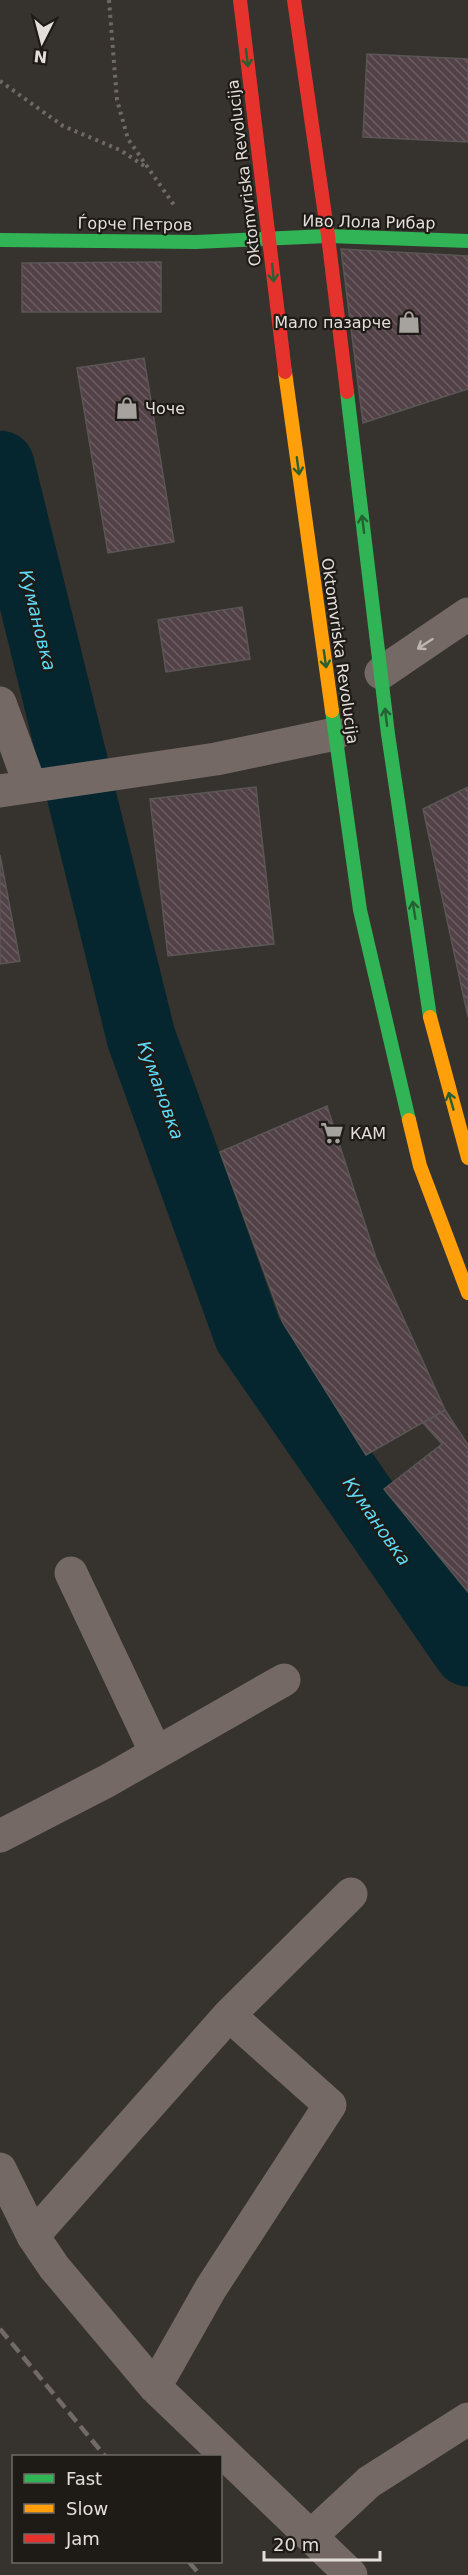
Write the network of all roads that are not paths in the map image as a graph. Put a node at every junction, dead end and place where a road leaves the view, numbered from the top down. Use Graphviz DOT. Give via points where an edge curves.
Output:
graph roads {
  1 [pos="240,0"];
  2 [pos="294,0"];
  3 [pos="328,236"];
  4 [pos="270,237"];
  5 [pos="0,240"];
  6 [pos="468,241"];
  7 [pos="468,614"];
  8 [pos="381,672"];
  9 [pos="0,703"];
  10 [pos="335,734"];
  11 [pos="15,788"];
  12 [pos="468,1158"];
  13 [pos="468,1293"];
  14 [pos="71,1573"];
  15 [pos="284,1680"];
  16 [pos="156,1753"];
  17 [pos="0,1836"];
  18 [pos="351,1893"];
  19 [pos="229,2015"];
  20 [pos="0,2169"];
  21 [pos="33,2236"];
  22 [pos="155,2387"];
  23 [pos="468,2419"];
  24 [pos="312,2535"];
  25 [pos="351,2575"];
  1 -- 4 [label="street, Oktomvriska Revolucija, one-way"];
  2 -- 3 [label="street"];
  3 -- 4 [label="street, Иво Лола Рибар"];
  3 -- 6 [label="street, Иво Лола Рибар"];
  8 -- 3 [label="street, one-way"];
  4 -- 5 [label="street, Ѓорче Петров" via="196,242"];
  4 -- 10 [label="street, Oktomvriska Revolucija, one-way" via="275,299"];
  7 -- 8 [label="street, one-way"];
  12 -- 8 [label="street, one-way" via="430,1015"];
  9 -- 11 [label="street"];
  10 -- 11 [label="street" via="216,759"];
  10 -- 13 [label="street, Oktomvriska Revolucija" via="360,910 380,1004 420,1166"];
  14 -- 16 [label="street"];
  15 -- 16 [label="street"];
  16 -- 17 [label="street"];
  18 -- 19 [label="street"];
  19 -- 21 [label="street"];
  19 -- 22 [label="street" via="330,2105 211,2288"];
  20 -- 21 [label="street"];
  21 -- 22 [label="street" via="54,2267"];
  22 -- 24 [label="street"];
  23 -- 24 [label="street" via="369,2482"];
  24 -- 25 [label="street"];
}
